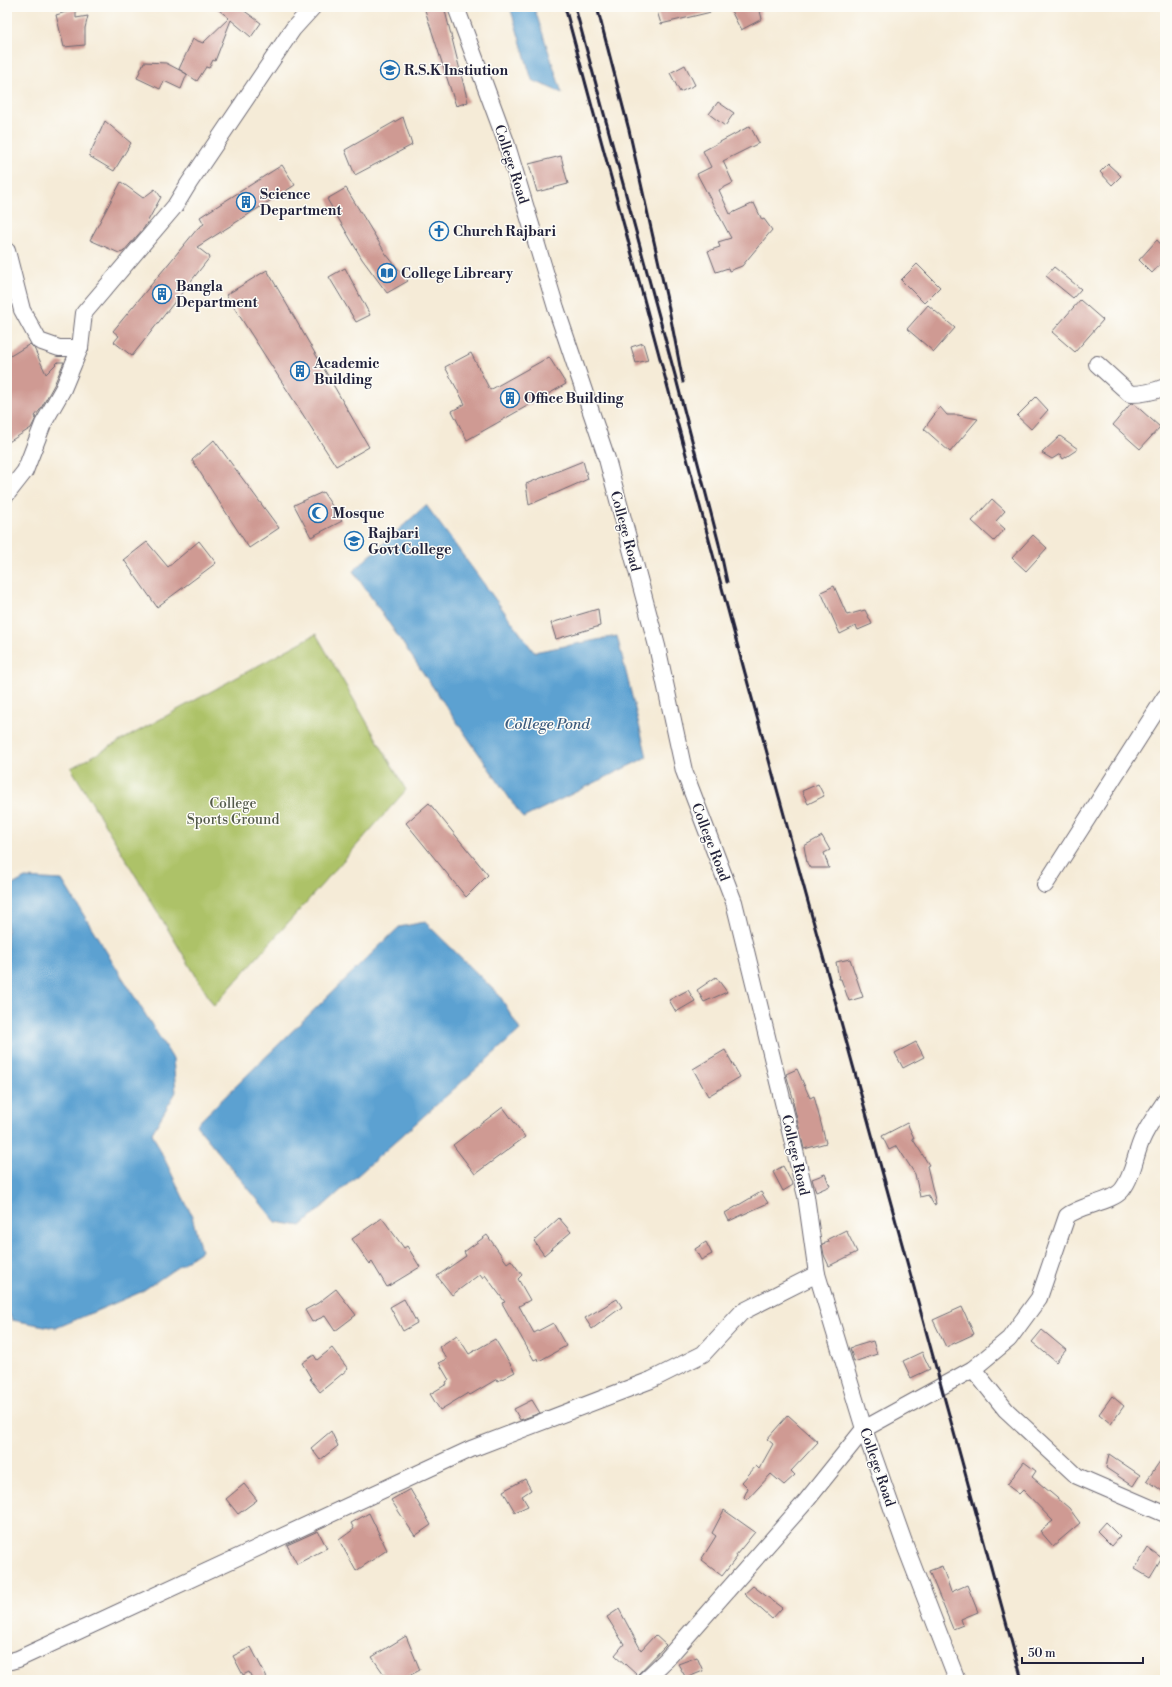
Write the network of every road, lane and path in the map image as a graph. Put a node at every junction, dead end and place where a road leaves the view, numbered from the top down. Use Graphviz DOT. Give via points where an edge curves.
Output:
graph roads {
  1 [pos="313,7"];
  2 [pos="456,7"];
  3 [pos="7,251"];
  4 [pos="80,348"];
  5 [pos="1097,364"];
  6 [pos="1165,387"];
  7 [pos="7,494"];
  8 [pos="1165,697"];
  9 [pos="1045,885"];
  10 [pos="1165,1101"];
  11 [pos="817,1274"];
  12 [pos="973,1369"];
  13 [pos="864,1429"];
  14 [pos="1165,1514"];
  15 [pos="7,1662"];
  16 [pos="644,1680"];
  17 [pos="957,1680"];
  1 -- 4 [label="street" via="293,29 175,206 84,313"];
  2 -- 11 [label="street, College Road" via="506,142 556,308 607,459 657,646 684,771 734,902 806,1196"];
  3 -- 4 [label="street" via="22,310 39,341 59,348"];
  4 -- 7 [label="street" via="25,471"];
  5 -- 6 [label="street" via="1130,394"];
  8 -- 9 [label="street"];
  10 -- 12 [label="street" via="1144,1136 1122,1190 1109,1198 1074,1210 1066,1216 1039,1298 1009,1339"];
  11 -- 13 [label="street, College Road"];
  11 -- 15 [label="street" via="742,1312 703,1354 651,1380 471,1449"];
  12 -- 13 [label="street"];
  12 -- 14 [label="street" via="1006,1410 1077,1476"];
  13 -- 16 [label="street" via="807,1500 666,1660"];
  13 -- 17 [label="street, College Road"];
}
